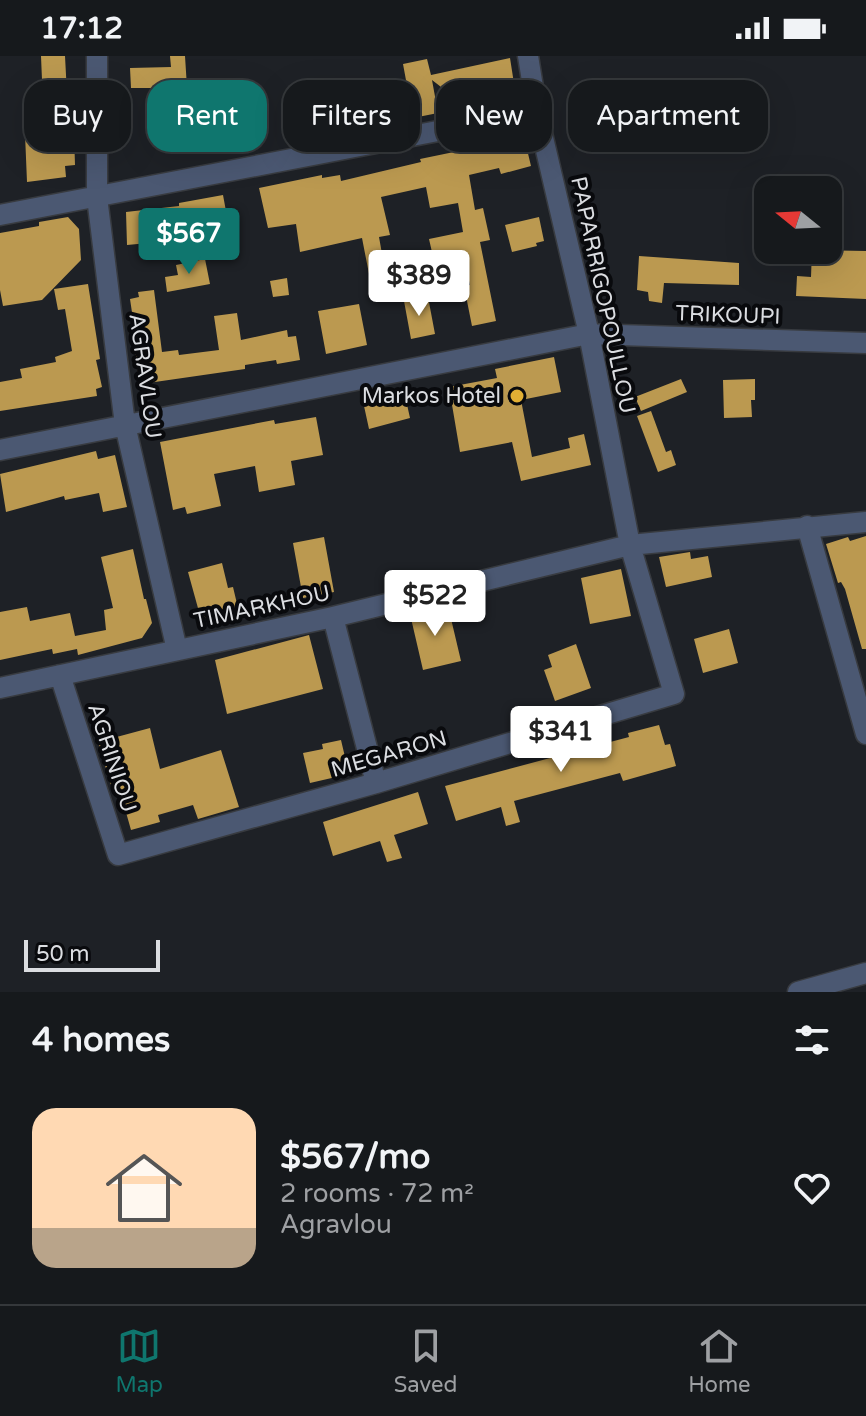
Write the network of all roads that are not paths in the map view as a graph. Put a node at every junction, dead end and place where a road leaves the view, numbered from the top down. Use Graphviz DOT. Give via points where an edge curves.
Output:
graph roads {
  1 [pos="97,56"];
  2 [pos="532,57"];
  3 [pos="534,80"];
  4 [pos="436,132"];
  5 [pos="546,152"];
  6 [pos="97,197"];
  7 [pos="0,215"];
  8 [pos="589,334"];
  9 [pos="866,343"];
  10 [pos="125,425"];
  11 [pos="0,450"];
  12 [pos="866,522"];
  13 [pos="807,526"];
  14 [pos="630,545"];
  15 [pos="333,617"];
  16 [pos="177,650"];
  17 [pos="60,675"];
  18 [pos="0,688"];
  19 [pos="674,694"];
  20 [pos="866,734"];
  21 [pos="376,783"];
  22 [pos="118,855"];
  23 [pos="866,973"];
  24 [pos="798,992"];
  1 -- 6 [label="street, AGRAVLOU"];
  2 -- 3 [label="street, PAPARRIGOPOULLOU"];
  4 -- 6 [label="street"];
  5 -- 8 [label="street, PAPARRIGOPOULLOU"];
  6 -- 7 [label="street"];
  6 -- 10 [label="street, AGRAVLOU"];
  8 -- 9 [label="street, TRIKOUPI"];
  8 -- 10 [label="street, TRIKOUPI"];
  8 -- 14 [label="street, PAPARRIGOPOULLOU"];
  10 -- 11 [label="street, TRIKOUPI"];
  10 -- 16 [label="street, AGRAVLOU"];
  12 -- 13 [label="street, TIMARKHOU"];
  13 -- 14 [label="street, TIMARKHOU"];
  13 -- 20 [label="street"];
  14 -- 15 [label="street, TIMARKHOU"];
  14 -- 19 [label="street, PAPARRIGOPOULLOU"];
  15 -- 16 [label="street, TIMARKHOU"];
  15 -- 21 [label="street"];
  16 -- 17 [label="street, TIMARKHOU"];
  17 -- 18 [label="street, TIMARKHOU"];
  17 -- 22 [label="street, AGRINIOU"];
  19 -- 21 [label="street, MEGARON"];
  21 -- 22 [label="street, MEGARON"];
  23 -- 24 [label="street"];
}
